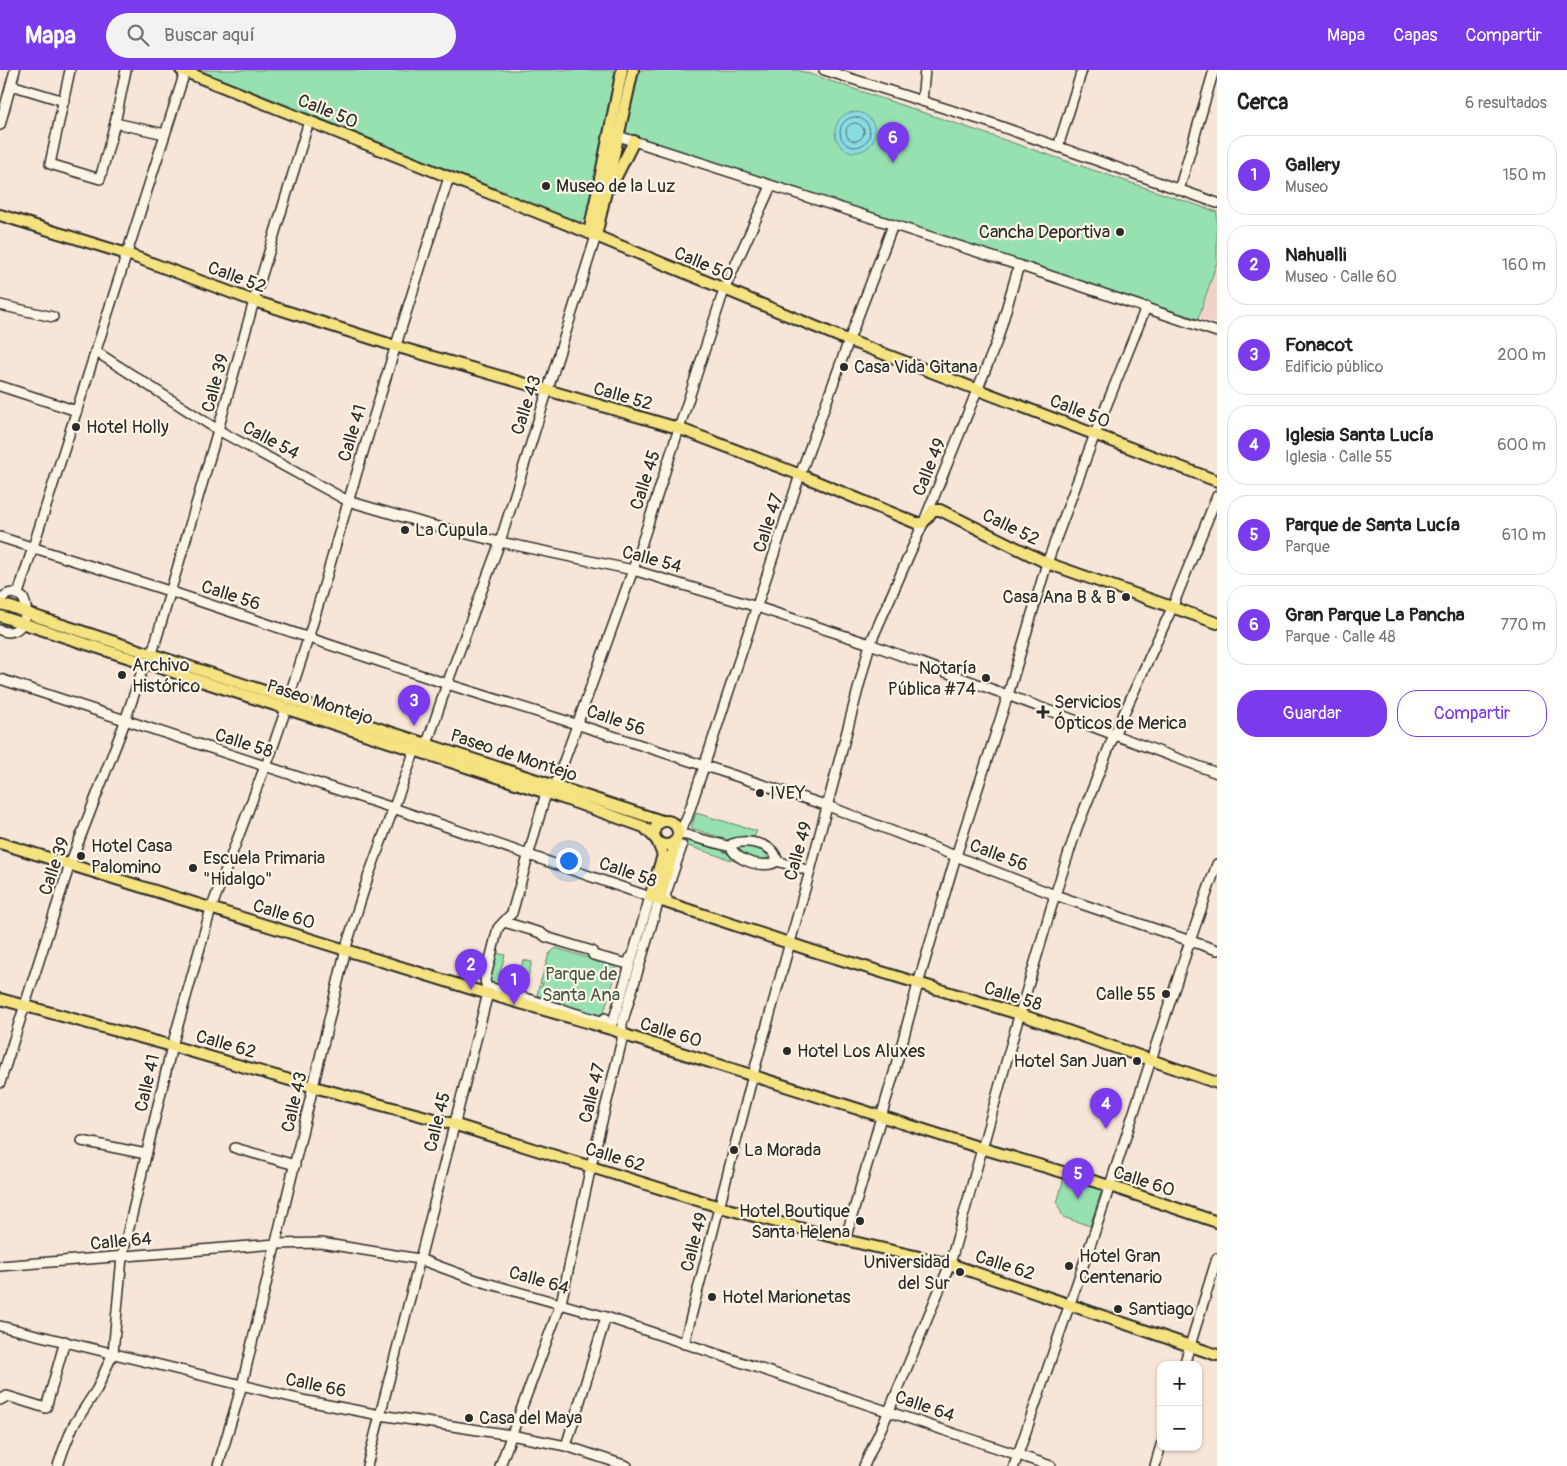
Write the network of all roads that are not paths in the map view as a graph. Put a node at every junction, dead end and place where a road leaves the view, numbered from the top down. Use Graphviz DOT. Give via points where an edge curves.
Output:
graph roads {
  1 [pos="14,70"];
  2 [pos="70,70"];
  3 [pos="126,70"];
  4 [pos="622,70"];
  5 [pos="633,70"];
  6 [pos="824,70"];
  7 [pos="925,70"];
  8 [pos="1082,70"];
  9 [pos="1214,70"];
  10 [pos="183,71"];
  11 [pos="11,85"];
  12 [pos="64,100"];
  13 [pos="922,101"];
  14 [pos="309,121"];
  15 [pos="115,123"];
  16 [pos="0,125"];
  17 [pos="165,134"];
  18 [pos="614,134"];
  19 [pos="634,141"];
  20 [pos="1058,147"];
  21 [pos="449,177"];
  22 [pos="771,186"];
  23 [pos="1179,190"];
  24 [pos="605,199"];
  25 [pos="1217,203"];
  26 [pos="0,215"];
  27 [pos="891,230"];
  28 [pos="592,234"];
  29 [pos="127,254"];
  30 [pos="1019,266"];
  31 [pos="724,290"];
  32 [pos="254,301"];
  33 [pos="0,305"];
  34 [pos="1146,307"];
  35 [pos="54,317"];
  36 [pos="1217,332"];
  37 [pos="849,339"];
  38 [pos="395,346"];
  39 [pos="95,351"];
  40 [pos="0,386"];
  41 [pos="977,389"];
  42 [pos="547,391"];
  43 [pos="77,411"];
  44 [pos="678,428"];
  45 [pos="218,430"];
  46 [pos="1095,434"];
  47 [pos="802,475"];
  48 [pos="1217,481"];
  49 [pos="1217,496"];
  50 [pos="348,501"];
  51 [pos="925,519"];
  52 [pos="0,537"];
  53 [pos="500,542"];
  54 [pos="33,548"];
  55 [pos="1047,563"];
  56 [pos="634,570"];
  57 [pos="169,591"];
  58 [pos="18,594"];
  59 [pos="0,600"];
  60 [pos="0,604"];
  61 [pos="758,607"];
  62 [pos="1172,608"];
  63 [pos="26,612"];
  64 [pos="0,616"];
  65 [pos="23,623"];
  66 [pos="1217,623"];
  67 [pos="0,631"];
  68 [pos="309,638"];
  69 [pos="870,644"];
  70 [pos="148,658"];
  71 [pos="0,679"];
  72 [pos="447,684"];
  73 [pos="1008,695"];
  74 [pos="287,704"];
  75 [pos="125,720"];
  76 [pos="576,724"];
  77 [pos="1114,735"];
  78 [pos="427,744"];
  79 [pos="415,750"];
  80 [pos="707,761"];
  81 [pos="265,767"];
  82 [pos="1217,772"];
  83 [pos="555,786"];
  84 [pos="546,793"];
  85 [pos="828,806"];
  86 [pos="394,808"];
  87 [pos="662,821"];
  88 [pos="679,839"];
  89 [pos="656,840"];
  90 [pos="0,843"];
  91 [pos="730,847"];
  92 [pos="528,855"];
  93 [pos="956,856"];
  94 [pos="777,861"];
  95 [pos="70,864"];
  96 [pos="1217,864"];
  97 [pos="810,871"];
  98 [pos="1055,895"];
  99 [pos="657,902"];
  100 [pos="212,909"];
  101 [pos="648,921"];
  102 [pos="504,922"];
  103 [pos="1190,941"];
  104 [pos="789,943"];
  105 [pos="346,950"];
  106 [pos="1217,950"];
  107 [pos="918,984"];
  108 [pos="489,994"];
  109 [pos="0,999"];
  110 [pos="24,1006"];
  111 [pos="1019,1014"];
  112 [pos="605,1022"];
  113 [pos="622,1038"];
  114 [pos="172,1046"];
  115 [pos="1151,1060"];
  116 [pos="752,1075"];
  117 [pos="0,1083"];
  118 [pos="1217,1083"];
  119 [pos="314,1087"];
  120 [pos="881,1116"];
  121 [pos="453,1124"];
  122 [pos="82,1141"];
  123 [pos="235,1148"];
  124 [pos="981,1148"];
  125 [pos="146,1154"];
  126 [pos="295,1165"];
  127 [pos="591,1166"];
  128 [pos="1110,1184"];
  129 [pos="720,1207"];
  130 [pos="1217,1218"];
  131 [pos="1217,1224"];
  132 [pos="845,1240"];
  133 [pos="276,1244"];
  134 [pos="122,1257"];
  135 [pos="1217,1258"];
  136 [pos="419,1259"];
  137 [pos="950,1264"];
  138 [pos="0,1266"];
  139 [pos="1072,1299"];
  140 [pos="561,1303"];
  141 [pos="606,1317"];
  142 [pos="0,1326"];
  143 [pos="65,1341"];
  144 [pos="684,1344"];
  145 [pos="1190,1346"];
  146 [pos="113,1353"];
  147 [pos="1217,1355"];
  148 [pos="1185,1361"];
  149 [pos="242,1384"];
  150 [pos="0,1400"];
  151 [pos="889,1411"];
  152 [pos="380,1415"];
  153 [pos="511,1435"];
  154 [pos="566,1446"];
  155 [pos="1159,1451"];
  156 [pos="1018,1454"];
  157 [pos="58,1466"];
  158 [pos="218,1466"];
  159 [pos="367,1466"];
  160 [pos="500,1466"];
  161 [pos="627,1466"];
  162 [pos="864,1466"];
  163 [pos="1014,1466"];
  164 [pos="1051,1466"];
  165 [pos="1154,1466"];
  1 -- 11 [label="street"];
  2 -- 12 [label="street"];
  3 -- 15 [label="street"];
  4 -- 18 [label="main road, Calle 43"];
  5 -- 18 [label="main road, Calle 43"];
  6 -- 13 [label="street"];
  7 -- 13 [label="street"];
  8 -- 20 [label="street"];
  9 -- 23 [label="street"];
  10 -- 14 [label="main road, Calle 50"];
  10 -- 17 [label="street"];
  11 -- 12 [label="street"];
  11 -- 16 [label="street"];
  12 -- 15 [label="street" via="50,164 100,179"];
  13 -- 20 [label="street"];
  14 -- 21 [label="main road, Calle 50"];
  14 -- 32 [label="street, Calle 39"];
  15 -- 17 [label="street"];
  17 -- 29 [label="street"];
  18 -- 19 [label="street"];
  18 -- 24 [label="main road, Calle 43"];
  18 -- 28 [label="main road, Calle 43"];
  19 -- 22 [label="street"];
  19 -- 24 [label="main road"];
  20 -- 23 [label="street"];
  21 -- 28 [label="main road, Calle 50"];
  21 -- 38 [label="street, Calle 41"];
  22 -- 27 [label="street"];
  22 -- 31 [label="street, Calle 45"];
  23 -- 25 [label="street"];
  24 -- 28 [label="main road, Calle 43"];
  26 -- 29 [label="main road, Calle 52"];
  27 -- 30 [label="street"];
  27 -- 37 [label="street, Calle 47"];
  28 -- 31 [label="main road, Calle 50"];
  28 -- 42 [label="street, Calle 43"];
  29 -- 32 [label="main road, Calle 52"];
  29 -- 39 [label="street"];
  30 -- 34 [label="street"];
  30 -- 41 [label="street, Calle 49"];
  31 -- 37 [label="main road, Calle 50"];
  31 -- 44 [label="street, Calle 45"];
  32 -- 38 [label="main road, Calle 52"];
  32 -- 45 [label="street, Calle 39"];
  33 -- 35 [label="street"];
  34 -- 36 [label="street"];
  34 -- 46 [label="street"];
  37 -- 41 [label="main road, Calle 50"];
  37 -- 47 [label="street, Calle 47"];
  38 -- 42 [label="main road, Calle 52"];
  38 -- 50 [label="street, Calle 41"];
  39 -- 43 [label="street"];
  39 -- 45 [label="street, Calle 54"];
  40 -- 43 [label="street"];
  41 -- 46 [label="main road, Calle 50"];
  41 -- 51 [label="street, Calle 49"];
  42 -- 44 [label="main road, Calle 52"];
  42 -- 53 [label="street, Calle 43"];
  43 -- 54 [label="street"];
  44 -- 47 [label="main road, Calle 52"];
  44 -- 56 [label="street, Calle 45"];
  45 -- 50 [label="street, Calle 54"];
  45 -- 57 [label="street, Calle 39"];
  46 -- 48 [label="main road, Calle 50"];
  46 -- 55 [label="street"];
  47 -- 51 [label="main road, Calle 52" via="916,523"];
  47 -- 61 [label="street, Calle 47"];
  49 -- 62 [label="street"];
  50 -- 53 [label="street, Calle 54"];
  50 -- 68 [label="street, Calle 41"];
  51 -- 55 [label="main road, Calle 52" via="935,509 940,510"];
  51 -- 69 [label="street, Calle 49"];
  52 -- 54 [label="street, Calle 56"];
  53 -- 56 [label="street, Calle 54"];
  53 -- 72 [label="street, Calle 43"];
  54 -- 57 [label="street, Calle 56"];
  54 -- 58 [label="street"];
  55 -- 62 [label="main road, Calle 52"];
  55 -- 73 [label="street"];
  56 -- 61 [label="street, Calle 54"];
  56 -- 76 [label="street, Calle 45"];
  57 -- 68 [label="street, Calle 56"];
  57 -- 70 [label="street, Calle 39"];
  58 -- 59 [label="street" via="7,594"];
  58 -- 63 [label="street" via="24,600"];
  60 -- 63 [label="main road"];
  61 -- 69 [label="street, Calle 54"];
  61 -- 80 [label="street, Calle 47"];
  62 -- 66 [label="main road, Calle 52"];
  62 -- 77 [label="street"];
  63 -- 65 [label="street"];
  63 -- 70 [label="main road"];
  64 -- 65 [label="main road, Paseo Montejo"];
  65 -- 67 [label="street" via="18,630"];
  65 -- 70 [label="main road, Paseo Montejo"];
  68 -- 72 [label="street, Calle 56"];
  68 -- 74 [label="street, Calle 41"];
  69 -- 73 [label="street, Calle 54"];
  69 -- 85 [label="street, Calle 49"];
  70 -- 74 [label="main road, Paseo Montejo"];
  70 -- 75 [label="street, Calle 39"];
  71 -- 75 [label="street, Calle 58"];
  72 -- 76 [label="street, Calle 56"];
  72 -- 78 [label="street, Calle 43"];
  73 -- 77 [label="street, Calle 54"];
  73 -- 93 [label="street"];
  74 -- 78 [label="main road, Paseo de Montejo"];
  74 -- 79 [label="main road, Paseo Montejo"];
  74 -- 81 [label="street, Calle 41"];
  75 -- 81 [label="street, Calle 58"];
  75 -- 95 [label="street, Calle 39"];
  76 -- 80 [label="street, Calle 56"];
  76 -- 83 [label="street, Calle 45"];
  77 -- 82 [label="street, Calle 54"];
  77 -- 98 [label="street" via="1077,828"];
  78 -- 83 [label="main road, Paseo de Montejo"];
  79 -- 84 [label="main road, Paseo Montejo"];
  79 -- 86 [label="street, Calle 43"];
  80 -- 85 [label="street, Calle 56"];
  80 -- 88 [label="street, Calle 47"];
  81 -- 86 [label="street, Calle 58"];
  81 -- 100 [label="street, Calle 41"];
  83 -- 87 [label="main road, Paseo de Montejo"];
  84 -- 89 [label="main road, Paseo Montejo" via="644,827"];
  84 -- 92 [label="street, Calle 45"];
  85 -- 93 [label="street, Calle 56"];
  85 -- 97 [label="street, Calle 49"];
  86 -- 92 [label="street, Calle 58"];
  86 -- 105 [label="street, Calle 43" via="367,880"];
  87 -- 88 [label="main road" via="672,822 677,827"];
  87 -- 89 [label="main road" via="654,828"];
  88 -- 89 [label="main road" via="667,845"];
  88 -- 91 [label="street" via="686,835"];
  88 -- 99 [label="main road, Calle 47"];
  89 -- 99 [label="main road, Calle 47" via="663,855"];
  90 -- 95 [label="main road, Calle 60"];
  91 -- 94 [label="street" via="748,861 769,865"];
  91 -- 94 [label="street" via="742,842 758,844 774,853"];
  92 -- 99 [label="street, Calle 58"];
  92 -- 102 [label="street, Calle 45" via="512,913"];
  93 -- 98 [label="street, Calle 56"];
  93 -- 107 [label="street"];
  94 -- 97 [label="street"];
  95 -- 100 [label="main road, Calle 60"];
  95 -- 110 [label="street, Calle 39"];
  96 -- 103 [label="street"];
  97 -- 104 [label="street, Calle 49"];
  98 -- 103 [label="street, Calle 56"];
  98 -- 111 [label="street"];
  99 -- 101 [label="street, Calle 47"];
  99 -- 102 [label="street" via="628,964"];
  99 -- 104 [label="main road, Calle 58"];
  99 -- 116 [label="street" via="661,908 627,1028 631,1033"];
  100 -- 105 [label="main road, Calle 60"];
  100 -- 114 [label="street, Calle 41"];
  101 -- 112 [label="street, Calle 47" via="613,1022"];
  101 -- 113 [label="street, Calle 47" via="622,1024"];
  102 -- 108 [label="street, Calle 45" via="498,928 484,980"];
  103 -- 106 [label="street, Calle 56"];
  103 -- 115 [label="street"];
  104 -- 107 [label="main road, Calle 58"];
  104 -- 116 [label="street, Calle 49"];
  105 -- 108 [label="main road, Calle 60"];
  105 -- 119 [label="street, Calle 43"];
  107 -- 111 [label="main road, Calle 58"];
  107 -- 120 [label="street"];
  108 -- 112 [label="main road, Calle 60"];
  108 -- 113 [label="street" via="493,999"];
  108 -- 121 [label="street, Calle 45"];
  109 -- 110 [label="main road, Calle 62"];
  110 -- 114 [label="main road, Calle 62"];
  110 -- 117 [label="street, Calle 39"];
  111 -- 115 [label="main road, Calle 58"];
  111 -- 124 [label="street"];
  112 -- 113 [label="main road, Calle 60"];
  113 -- 116 [label="main road, Calle 60"];
  113 -- 127 [label="street, Calle 47"];
  114 -- 119 [label="main road, Calle 62"];
  114 -- 125 [label="street, Calle 41"];
  115 -- 118 [label="main road, Calle 58"];
  115 -- 128 [label="street"];
  116 -- 120 [label="main road, Calle 60"];
  116 -- 129 [label="street, Calle 49"];
  119 -- 121 [label="main road, Calle 62"];
  119 -- 126 [label="street, Calle 43"];
  120 -- 124 [label="main road, Calle 60"];
  120 -- 132 [label="street"];
  121 -- 127 [label="main road, Calle 62"];
  121 -- 136 [label="street, Calle 45"];
  122 -- 125 [label="street"];
  123 -- 126 [label="street"];
  124 -- 128 [label="main road, Calle 60"];
  124 -- 137 [label="street"];
  124 -- 139 [label="street" via="1104,1190"];
  125 -- 134 [label="street, Calle 41"];
  126 -- 133 [label="street, Calle 43"];
  127 -- 129 [label="main road, Calle 62"];
  127 -- 140 [label="street, Calle 47"];
  128 -- 130 [label="street"];
  128 -- 131 [label="main road, Calle 60"];
  128 -- 139 [label="street"];
  129 -- 132 [label="main road, Calle 62"];
  129 -- 144 [label="street, Calle 49"];
  131 -- 139 [label="street" via="1111,1192"];
  132 -- 137 [label="main road, Calle 62"];
  133 -- 134 [label="street, Calle 64"];
  133 -- 136 [label="street, Calle 64" via="321,1243"];
  133 -- 149 [label="street, Calle 43"];
  134 -- 138 [label="street, Calle 64"];
  134 -- 146 [label="street, Calle 41"];
  135 -- 145 [label="street"];
  136 -- 140 [label="street, Calle 64" via="476,1280"];
  136 -- 152 [label="street, Calle 45"];
  137 -- 139 [label="main road, Calle 62"];
  137 -- 151 [label="street"];
  139 -- 145 [label="main road, Calle 62"];
  139 -- 156 [label="street"];
  140 -- 141 [label="street, Calle 64"];
  140 -- 153 [label="street, Calle 47"];
  141 -- 144 [label="street, Calle 64"];
  141 -- 154 [label="street"];
  142 -- 143 [label="street, Calle 66"];
  143 -- 146 [label="street, Calle 66"];
  143 -- 150 [label="street" via="46,1408 6,1396"];
  144 -- 151 [label="street, Calle 64"];
  145 -- 147 [label="main road, Calle 62"];
  145 -- 148 [label="street"];
  146 -- 149 [label="street, Calle 66"];
  146 -- 157 [label="street, Calle 41" via="97,1389 73,1426"];
  149 -- 152 [label="street, Calle 66"];
  149 -- 158 [label="street, Calle 43"];
  151 -- 156 [label="street, Calle 64"];
  151 -- 162 [label="street"];
  152 -- 153 [label="street, Calle 66"];
  152 -- 159 [label="street, Calle 45"];
  153 -- 154 [label="street, Calle 66"];
  153 -- 160 [label="street, Calle 47"];
  154 -- 161 [label="street, Calle 66"];
  155 -- 165 [label="street"];
  156 -- 163 [label="street"];
  156 -- 164 [label="street, Calle 64"];
}
